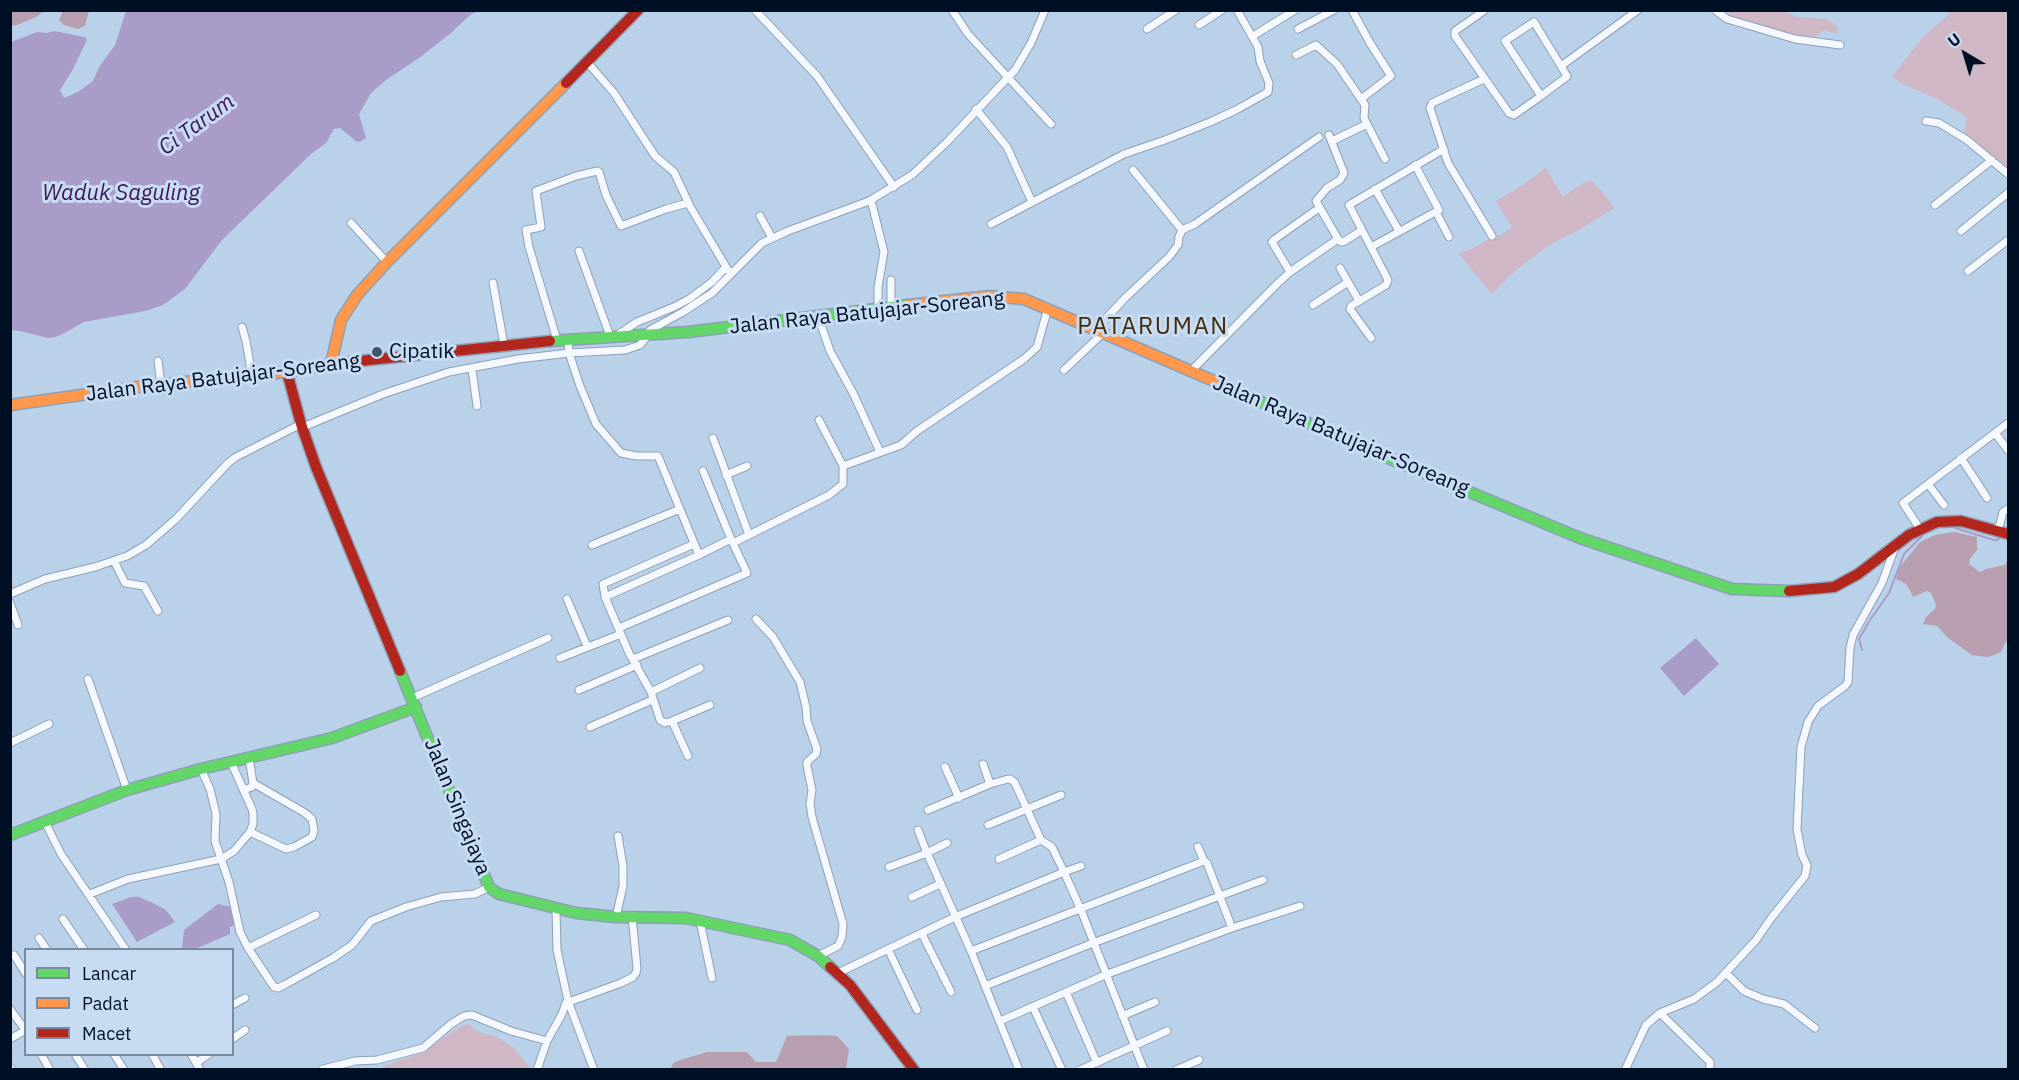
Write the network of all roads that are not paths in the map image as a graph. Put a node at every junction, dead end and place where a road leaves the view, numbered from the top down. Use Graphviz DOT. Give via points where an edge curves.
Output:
graph roads {
  1 [pos="638,10"];
  2 [pos="755,10"];
  3 [pos="952,10"];
  4 [pos="1045,10"];
  5 [pos="1176,10"];
  6 [pos="1222,10"];
  7 [pos="1237,10"];
  8 [pos="1295,10"];
  9 [pos="1334,10"];
  10 [pos="1352,10"];
  11 [pos="1485,10"];
  12 [pos="1638,10"];
  13 [pos="1715,10"];
  14 [pos="1199,25"];
  15 [pos="1147,29"];
  16 [pos="1298,29"];
  17 [pos="1253,36"];
  18 [pos="1840,45"];
  19 [pos="1296,56"];
  20 [pos="587,62"];
  21 [pos="1561,66"];
  22 [pos="1008,78"];
  23 [pos="1484,79"];
  24 [pos="1541,96"];
  25 [pos="1361,99"];
  26 [pos="976,109"];
  27 [pos="1926,120"];
  28 [pos="1051,124"];
  29 [pos="1367,124"];
  30 [pos="1319,137"];
  31 [pos="1444,149"];
  32 [pos="1385,159"];
  33 [pos="1992,160"];
  34 [pos="1415,165"];
  35 [pos="1133,170"];
  36 [pos="2008,174"];
  37 [pos="894,187"];
  38 [pos="1376,189"];
  39 [pos="2008,193"];
  40 [pos="871,200"];
  41 [pos="1032,202"];
  42 [pos="689,204"];
  43 [pos="1935,205"];
  44 [pos="1319,208"];
  45 [pos="1436,212"];
  46 [pos="760,216"];
  47 [pos="351,223"];
  48 [pos="991,224"];
  49 [pos="1362,230"];
  50 [pos="1182,231"];
  51 [pos="1400,231"];
  52 [pos="1961,231"];
  53 [pos="1492,236"];
  54 [pos="1449,237"];
  55 [pos="772,238"];
  56 [pos="1338,239"];
  57 [pos="2008,240"];
  58 [pos="1371,247"];
  59 [pos="579,251"];
  60 [pos="387,262"];
  61 [pos="1340,268"];
  62 [pos="729,270"];
  63 [pos="1968,271"];
  64 [pos="1290,272"];
  65 [pos="891,280"];
  66 [pos="1348,282"];
  67 [pos="493,283"];
  68 [pos="1359,301"];
  69 [pos="1313,305"];
  70 [pos="891,307"];
  71 [pos="1048,308"];
  72 [pos="878,309"];
  73 [pos="818,316"];
  74 [pos="242,327"];
  75 [pos="1099,332"];
  76 [pos="642,335"];
  77 [pos="616,336"];
  78 [pos="1371,338"];
  79 [pos="504,345"];
  80 [pos="566,345"];
  81 [pos="159,361"];
  82 [pos="331,364"];
  83 [pos="472,369"];
  84 [pos="1064,370"];
  85 [pos="1191,370"];
  86 [pos="286,372"];
  87 [pos="252,376"];
  88 [pos="161,385"];
  89 [pos="10,405"];
  90 [pos="477,406"];
  91 [pos="819,420"];
  92 [pos="2008,423"];
  93 [pos="302,425"];
  94 [pos="1995,433"];
  95 [pos="714,438"];
  96 [pos="2008,450"];
  97 [pos="880,452"];
  98 [pos="1961,458"];
  99 [pos="747,466"];
  100 [pos="843,466"];
  101 [pos="703,471"];
  102 [pos="726,475"];
  103 [pos="1928,484"];
  104 [pos="1987,498"];
  105 [pos="1944,505"];
  106 [pos="680,509"];
  107 [pos="2008,509"];
  108 [pos="1920,529"];
  109 [pos="1995,531"];
  110 [pos="2008,534"];
  111 [pos="749,535"];
  112 [pos="732,541"];
  113 [pos="694,544"];
  114 [pos="1896,544"];
  115 [pos="592,545"];
  116 [pos="699,555"];
  117 [pos="116,564"];
  118 [pos="10,594"];
  119 [pos="605,597"];
  120 [pos="567,599"];
  121 [pos="10,603"];
  122 [pos="158,611"];
  123 [pos="756,619"];
  124 [pos="728,620"];
  125 [pos="18,625"];
  126 [pos="620,631"];
  127 [pos="548,638"];
  128 [pos="587,646"];
  129 [pos="560,658"];
  130 [pos="635,662"];
  131 [pos="700,668"];
  132 [pos="88,679"];
  133 [pos="579,690"];
  134 [pos="652,696"];
  135 [pos="414,703"];
  136 [pos="710,705"];
  137 [pos="672,722"];
  138 [pos="49,724"];
  139 [pos="590,727"];
  140 [pos="10,743"];
  141 [pos="688,756"];
  142 [pos="249,758"];
  143 [pos="231,762"];
  144 [pos="983,764"];
  145 [pos="945,767"];
  146 [pos="201,769"];
  147 [pos="253,783"];
  148 [pos="990,784"];
  149 [pos="128,790"];
  150 [pos="243,790"];
  151 [pos="1061,795"];
  152 [pos="958,798"];
  153 [pos="1026,809"];
  154 [pos="928,810"];
  155 [pos="45,822"];
  156 [pos="988,825"];
  157 [pos="918,830"];
  158 [pos="250,832"];
  159 [pos="10,835"];
  160 [pos="618,836"];
  161 [pos="1041,840"];
  162 [pos="947,843"];
  163 [pos="1198,847"];
  164 [pos="927,853"];
  165 [pos="221,859"];
  166 [pos="999,859"];
  167 [pos="1204,861"];
  168 [pos="1082,866"];
  169 [pos="889,867"];
  170 [pos="1064,872"];
  171 [pos="1263,880"];
  172 [pos="940,884"];
  173 [pos="489,887"];
  174 [pos="90,894"];
  175 [pos="1220,895"];
  176 [pos="912,897"];
  177 [pos="1300,906"];
  178 [pos="556,909"];
  179 [pos="1081,910"];
  180 [pos="316,915"];
  181 [pos="632,916"];
  182 [pos="616,917"];
  183 [pos="955,917"];
  184 [pos="63,919"];
  185 [pos="700,921"];
  186 [pos="1232,928"];
  187 [pos="922,934"];
  188 [pos="39,938"];
  189 [pos="1093,943"];
  190 [pos="46,948"];
  191 [pos="83,948"];
  192 [pos="125,948"];
  193 [pos="248,948"];
  194 [pos="888,950"];
  195 [pos="971,951"];
  196 [pos="14,955"];
  197 [pos="818,956"];
  198 [pos="24,971"];
  199 [pos="838,973"];
  200 [pos="1726,973"];
  201 [pos="1106,975"];
  202 [pos="712,978"];
  203 [pos="985,986"];
  204 [pos="951,992"];
  205 [pos="1066,993"];
  206 [pos="245,998"];
  207 [pos="568,1001"];
  208 [pos="1155,1002"];
  209 [pos="234,1004"];
  210 [pos="1033,1006"];
  211 [pos="10,1009"];
  212 [pos="917,1010"];
  213 [pos="1660,1013"];
  214 [pos="1122,1016"];
  215 [pos="1000,1021"];
  216 [pos="1815,1028"];
  217 [pos="24,1030"];
  218 [pos="245,1030"];
  219 [pos="1167,1031"];
  220 [pos="24,1032"];
  221 [pos="234,1038"];
  222 [pos="10,1039"];
  223 [pos="547,1041"];
  224 [pos="1134,1046"];
  225 [pos="41,1056"];
  226 [pos="76,1056"];
  227 [pos="115,1056"];
  228 [pos="153,1056"];
  229 [pos="377,1060"];
  230 [pos="1199,1060"];
  231 [pos="1097,1063"];
  232 [pos="323,1069"];
  233 [pos="50,1070"];
  234 [pos="85,1070"];
  235 [pos="124,1070"];
  236 [pos="161,1070"];
  237 [pos="372,1070"];
  238 [pos="537,1070"];
  239 [pos="594,1070"];
  240 [pos="914,1070"];
  241 [pos="1019,1070"];
  242 [pos="1062,1070"];
  243 [pos="1080,1070"];
  244 [pos="1144,1070"];
  245 [pos="1176,1070"];
  246 [pos="1625,1070"];
  247 [pos="1710,1070"];
  1 -- 20 [label="main road"];
  2 -- 37 [label="street" via="817,76"];
  3 -- 22 [label="street"];
  4 -- 22 [label="street" via="1031,43"];
  5 -- 15 [label="street"];
  6 -- 14 [label="street"];
  7 -- 17 [label="street"];
  8 -- 17 [label="street"];
  9 -- 16 [label="street"];
  10 -- 25 [label="street" via="1391,76"];
  11 -- 23 [label="street" via="1454,34"];
  12 -- 21 [label="street"];
  13 -- 18 [label="street" via="1727,19 1795,39"];
  17 -- 41 [label="street" via="1269,83 1268,92 1210,122 1124,154"];
  19 -- 25 [label="street" via="1316,45 1337,64"];
  20 -- 42 [label="street" via="614,93 656,156 674,172"];
  20 -- 60 [label="main road"];
  21 -- 24 [label="street" via="1565,78"];
  21 -- 24 [label="street" via="1534,22 1505,41"];
  22 -- 26 [label="street"];
  22 -- 28 [label="street"];
  23 -- 24 [label="street" via="1511,115"];
  23 -- 31 [label="street" via="1431,105"];
  25 -- 29 [label="street"];
  26 -- 37 [label="street" via="928,160"];
  26 -- 41 [label="street" via="1007,147"];
  27 -- 33 [label="street" via="1968,140"];
  29 -- 32 [label="street"];
  29 -- 44 [label="street" via="1330,138 1344,173 1316,201"];
  30 -- 50 [label="street"];
  31 -- 34 [label="street"];
  31 -- 53 [label="street" via="1448,163"];
  33 -- 36 [label="street"];
  33 -- 43 [label="street"];
  34 -- 38 [label="street"];
  34 -- 45 [label="street" via="1439,207"];
  35 -- 50 [label="street"];
  37 -- 40 [label="street"];
  38 -- 49 [label="street" via="1349,204"];
  38 -- 51 [label="street"];
  39 -- 52 [label="street"];
  40 -- 55 [label="street"];
  40 -- 72 [label="street" via="884,252"];
  41 -- 48 [label="street"];
  42 -- 62 [label="street"];
  42 -- 80 [label="street" via="621,226 597,171 536,191 541,227 526,230 529,247"];
  44 -- 56 [label="street"];
  44 -- 64 [label="street" via="1272,242"];
  45 -- 51 [label="street"];
  45 -- 54 [label="street"];
  46 -- 55 [label="street"];
  47 -- 60 [label="street"];
  49 -- 56 [label="street" via="1345,241"];
  49 -- 58 [label="street"];
  50 -- 75 [label="street" via="1169,257 1126,297"];
  51 -- 58 [label="street"];
  55 -- 62 [label="street"];
  56 -- 64 [label="street"];
  57 -- 63 [label="street"];
  58 -- 68 [label="street" via="1388,284"];
  59 -- 77 [label="street"];
  60 -- 82 [label="main road" via="346,311"];
  61 -- 66 [label="street"];
  62 -- 76 [label="street" via="697,304"];
  62 -- 77 [label="street" via="674,307 637,322"];
  64 -- 85 [label="street"];
  65 -- 70 [label="street"];
  66 -- 68 [label="street"];
  66 -- 69 [label="street"];
  67 -- 79 [label="street"];
  68 -- 78 [label="street" via="1350,309"];
  70 -- 71 [label="main road, Jalan Raya Batujajar-Soreang" via="990,296 1020,298"];
  70 -- 72 [label="main road, Jalan Raya Batujajar-Soreang"];
  71 -- 75 [label="main road, Jalan Raya Batujajar-Soreang"];
  71 -- 97 [label="street" via="1037,347 1024,359 905,442"];
  72 -- 73 [label="main road, Jalan Raya Batujajar-Soreang"];
  73 -- 76 [label="main road, Jalan Raya Batujajar-Soreang"];
  73 -- 97 [label="street" via="834,359"];
  74 -- 87 [label="street"];
  75 -- 84 [label="street"];
  75 -- 85 [label="main road, Jalan Raya Batujajar-Soreang"];
  76 -- 77 [label="main road, Jalan Raya Batujajar-Soreang"];
  76 -- 80 [label="street" via="640,345 633,348"];
  77 -- 80 [label="main road, Jalan Raya Batujajar-Soreang"];
  79 -- 80 [label="main road, Jalan Raya Batujajar-Soreang"];
  79 -- 82 [label="main road, Jalan Raya Batujajar-Soreang"];
  80 -- 83 [label="street"];
  80 -- 106 [label="street" via="596,424 621,453 658,456"];
  81 -- 88 [label="street"];
  82 -- 86 [label="main road, Jalan Raya Batujajar-Soreang"];
  83 -- 90 [label="street"];
  83 -- 93 [label="street" via="449,372"];
  85 -- 114 [label="main road, Jalan Raya Batujajar-Soreang" via="1374,453 1580,538 1732,590 1834,587"];
  86 -- 87 [label="main road, Jalan Raya Batujajar-Soreang"];
  86 -- 93 [label="main road, Jalan Singajaya"];
  87 -- 88 [label="main road, Jalan Raya Batujajar-Soreang"];
  88 -- 89 [label="main road, Jalan Raya Batujajar-Soreang"];
  91 -- 100 [label="street"];
  92 -- 94 [label="street"];
  93 -- 117 [label="street" via="236,457 155,539"];
  93 -- 135 [label="main road, Jalan Singajaya"];
  94 -- 96 [label="street"];
  94 -- 98 [label="street"];
  95 -- 102 [label="street"];
  97 -- 100 [label="street"];
  98 -- 103 [label="street"];
  98 -- 104 [label="street"];
  99 -- 102 [label="street"];
  100 -- 111 [label="street" via="843,484 837,490"];
  101 -- 112 [label="street"];
  102 -- 111 [label="street"];
  103 -- 105 [label="street"];
  103 -- 108 [label="street" via="1903,503"];
  106 -- 113 [label="street"];
  106 -- 115 [label="street"];
  107 -- 109 [label="street" via="2002,512"];
  108 -- 109 [label="main road, Jalan Raya Batujajar-Soreang" via="1954,521"];
  108 -- 114 [label="main road, Jalan Raya Batujajar-Soreang"];
  109 -- 110 [label="main road, Jalan Raya Batujajar-Soreang"];
  111 -- 112 [label="street"];
  112 -- 116 [label="street"];
  112 -- 126 [label="street" via="747,573"];
  113 -- 116 [label="street"];
  113 -- 119 [label="street" via="603,584"];
  114 -- 200 [label="street" via="1882,583 1853,635 1848,682 1818,705 1801,747 1797,829 1807,873"];
  116 -- 119 [label="street"];
  117 -- 118 [label="street" via="45,579"];
  117 -- 122 [label="street" via="125,583 144,586"];
  119 -- 126 [label="street"];
  120 -- 128 [label="street"];
  121 -- 125 [label="street"];
  123 -- 197 [label="street" via="773,637 800,682 817,749 807,762 810,804 843,924 838,946"];
  124 -- 130 [label="street"];
  126 -- 128 [label="street"];
  126 -- 130 [label="street"];
  127 -- 135 [label="street"];
  128 -- 129 [label="street"];
  130 -- 133 [label="street"];
  130 -- 134 [label="street"];
  131 -- 134 [label="street"];
  132 -- 149 [label="street"];
  134 -- 137 [label="street" via="660,720"];
  134 -- 139 [label="street"];
  135 -- 142 [label="main road" via="355,731"];
  135 -- 173 [label="main road, Jalan Singajaya"];
  136 -- 137 [label="street"];
  137 -- 141 [label="street"];
  138 -- 140 [label="street"];
  142 -- 143 [label="main road"];
  142 -- 147 [label="street"];
  143 -- 146 [label="main road"];
  143 -- 150 [label="street"];
  144 -- 148 [label="street"];
  145 -- 152 [label="street"];
  146 -- 149 [label="main road"];
  146 -- 165 [label="street" via="216,814 214,841"];
  147 -- 150 [label="street"];
  147 -- 158 [label="street" via="305,813 312,819 314,831 312,837 286,849"];
  148 -- 152 [label="street"];
  148 -- 153 [label="street" via="1011,780"];
  149 -- 155 [label="main road"];
  150 -- 158 [label="street" via="252,809"];
  151 -- 153 [label="street"];
  152 -- 154 [label="street"];
  153 -- 156 [label="street"];
  153 -- 161 [label="street"];
  155 -- 159 [label="main road"];
  155 -- 174 [label="street" via="61,854"];
  157 -- 164 [label="street"];
  158 -- 165 [label="street" via="234,851"];
  160 -- 182 [label="street" via="623,886"];
  161 -- 166 [label="street"];
  161 -- 170 [label="street" via="1053,847"];
  162 -- 164 [label="street"];
  163 -- 167 [label="street"];
  164 -- 169 [label="street"];
  164 -- 172 [label="street"];
  165 -- 174 [label="street" via="128,879"];
  165 -- 193 [label="street" via="240,932"];
  167 -- 175 [label="street"];
  167 -- 179 [label="street"];
  168 -- 170 [label="street"];
  170 -- 179 [label="street"];
  170 -- 183 [label="street"];
  171 -- 175 [label="street"];
  172 -- 176 [label="street"];
  172 -- 183 [label="street"];
  173 -- 178 [label="main road, Jalan Singajaya" via="508,897"];
  173 -- 193 [label="street" via="475,894 441,897 406,907 371,921 352,945 278,988"];
  174 -- 192 [label="street"];
  175 -- 186 [label="street"];
  175 -- 189 [label="street"];
  177 -- 186 [label="street"];
  178 -- 182 [label="main road, Jalan Singajaya"];
  178 -- 207 [label="street" via="557,950"];
  179 -- 189 [label="street"];
  179 -- 195 [label="street"];
  180 -- 193 [label="street"];
  181 -- 182 [label="main road, Jalan Singajaya"];
  181 -- 185 [label="main road, Jalan Singajaya"];
  181 -- 207 [label="street" via="637,968 633,977"];
  183 -- 187 [label="street"];
  183 -- 195 [label="street"];
  184 -- 191 [label="street"];
  185 -- 197 [label="main road, Jalan Singajaya" via="789,940"];
  185 -- 202 [label="street"];
  186 -- 201 [label="street"];
  187 -- 194 [label="street"];
  187 -- 204 [label="street"];
  188 -- 190 [label="street"];
  189 -- 201 [label="street"];
  189 -- 203 [label="street"];
  194 -- 199 [label="street"];
  194 -- 212 [label="street"];
  195 -- 203 [label="street"];
  196 -- 198 [label="street"];
  197 -- 199 [label="main road, Jalan Singajaya"];
  199 -- 240 [label="main road, Jalan Singajaya"];
  200 -- 213 [label="street" via="1694,999"];
  200 -- 216 [label="street" via="1744,991 1784,1004"];
  201 -- 205 [label="street"];
  201 -- 214 [label="street"];
  203 -- 215 [label="street"];
  205 -- 210 [label="street"];
  205 -- 231 [label="street"];
  206 -- 209 [label="street"];
  207 -- 223 [label="street"];
  207 -- 239 [label="street"];
  208 -- 214 [label="street"];
  210 -- 215 [label="street"];
  210 -- 242 [label="street"];
  211 -- 217 [label="street"];
  213 -- 246 [label="street" via="1645,1027"];
  213 -- 247 [label="street" via="1710,1062"];
  214 -- 224 [label="street"];
  215 -- 241 [label="street"];
  218 -- 221 [label="street"];
  219 -- 224 [label="street"];
  220 -- 222 [label="street"];
  223 -- 229 [label="street" via="472,1015 457,1020 423,1048"];
  223 -- 238 [label="street"];
  224 -- 231 [label="street"];
  224 -- 244 [label="street"];
  225 -- 233 [label="street"];
  226 -- 234 [label="street"];
  227 -- 235 [label="street"];
  228 -- 236 [label="street"];
  229 -- 232 [label="street"];
  229 -- 237 [label="street"];
  230 -- 245 [label="street"];
  231 -- 243 [label="street"];
}
